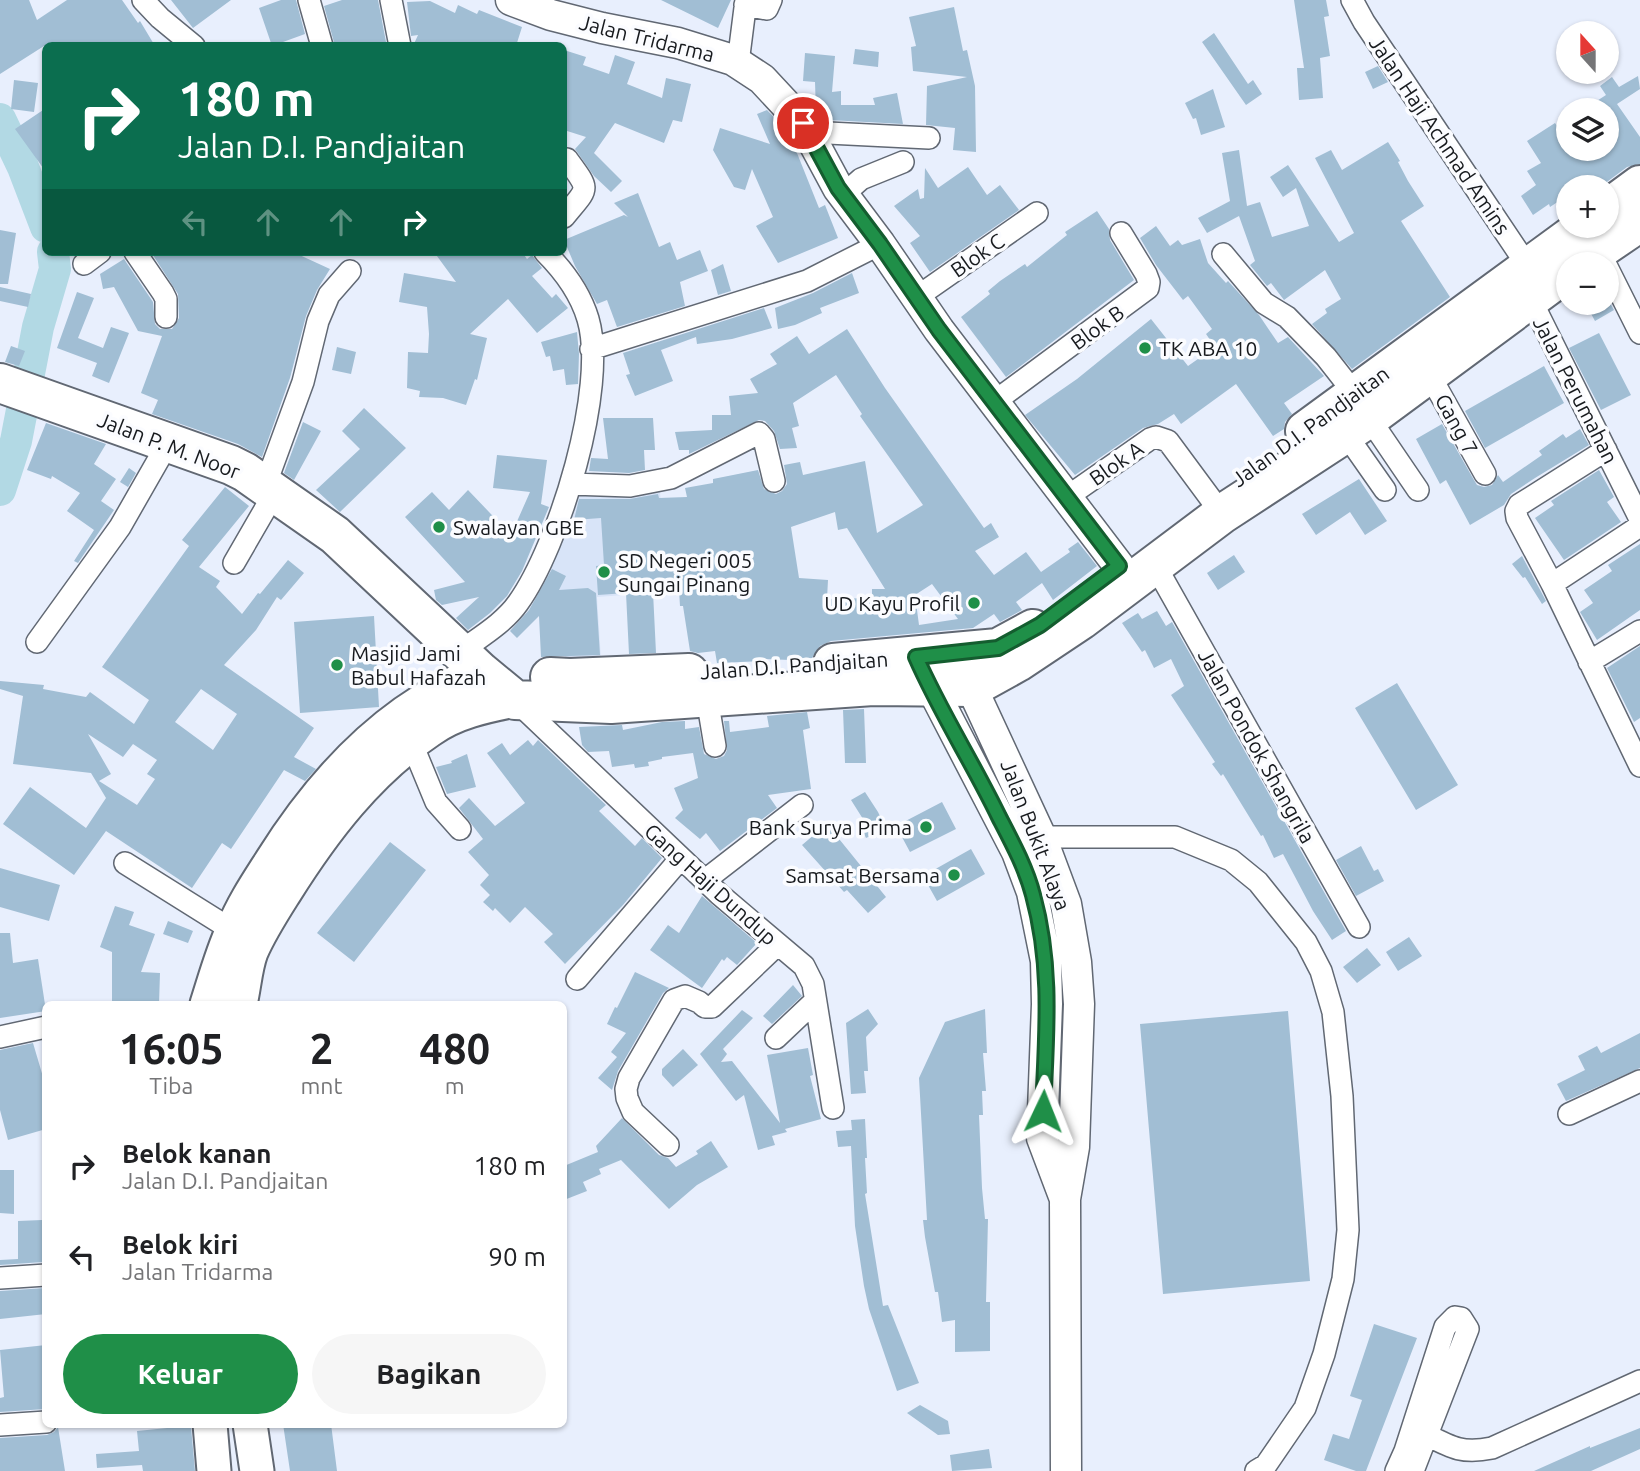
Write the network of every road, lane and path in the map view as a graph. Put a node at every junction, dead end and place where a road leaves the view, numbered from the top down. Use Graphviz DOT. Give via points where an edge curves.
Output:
graph roads {
  1 [pos="143,0"];
  2 [pos="309,0"];
  3 [pos="391,0"];
  4 [pos="511,0"];
  5 [pos="771,0"];
  6 [pos="1352,0"];
  7 [pos="746,2"];
  8 [pos="555,7"];
  9 [pos="185,42"];
  10 [pos="321,42"];
  11 [pos="399,42"];
  12 [pos="738,64"];
  13 [pos="808,132"];
  14 [pos="929,138"];
  15 [pos="568,159"];
  16 [pos="903,162"];
  17 [pos="1640,185"];
  18 [pos="843,195"];
  19 [pos="1619,200"];
  20 [pos="567,213"];
  21 [pos="1037,213"];
  22 [pos="1640,222"];
  23 [pos="1121,233"];
  24 [pos="880,244"];
  25 [pos="1598,252"];
  26 [pos="1223,254"];
  27 [pos="138,256"];
  28 [pos="548,256"];
  29 [pos="350,271"];
  30 [pos="1556,271"];
  31 [pos="1556,275"];
  32 [pos="1530,283"];
  33 [pos="1619,296"];
  34 [pos="917,297"];
  35 [pos="166,317"];
  36 [pos="1640,333"];
  37 [pos="592,349"];
  38 [pos="1429,374"];
  39 [pos="0,383"];
  40 [pos="994,402"];
  41 [pos="1356,415"];
  42 [pos="168,443"];
  43 [pos="1606,450"];
  44 [pos="1485,474"];
  45 [pos="774,481"];
  46 [pos="571,484"];
  47 [pos="270,489"];
  48 [pos="1385,490"];
  49 [pos="1418,490"];
  50 [pos="1067,497"];
  51 [pos="1217,506"];
  52 [pos="1640,519"];
  53 [pos="1640,526"];
  54 [pos="234,563"];
  55 [pos="1137,566"];
  56 [pos="1552,584"];
  57 [pos="1640,631"];
  58 [pos="37,642"];
  59 [pos="954,652"];
  60 [pos="471,662"];
  61 [pos="1590,662"];
  62 [pos="923,671"];
  63 [pos="973,687"];
  64 [pos="707,698"];
  65 [pos="515,700"];
  66 [pos="412,744"];
  67 [pos="715,746"];
  68 [pos="1004,753"];
  69 [pos="1637,755"];
  70 [pos="974,765"];
  71 [pos="802,805"];
  72 [pos="460,829"];
  73 [pos="1041,837"];
  74 [pos="681,858"];
  75 [pos="125,863"];
  76 [pos="704,881"];
  77 [pos="1359,927"];
  78 [pos="232,930"];
  79 [pos="778,944"];
  80 [pos="577,979"];
  81 [pos="208,1001"];
  82 [pos="241,1001"];
  83 [pos="815,1001"];
  84 [pos="1047,1004"];
  85 [pos="1079,1004"];
  86 [pos="42,1028"];
  87 [pos="0,1037"];
  88 [pos="776,1038"];
  89 [pos="1640,1081"];
  90 [pos="833,1108"];
  91 [pos="1569,1114"];
  92 [pos="668,1144"];
  93 [pos="1065,1199"];
  94 [pos="42,1275"];
  95 [pos="0,1278"];
  96 [pos="1640,1381"];
  97 [pos="42,1422"];
  98 [pos="0,1425"];
  99 [pos="210,1428"];
  100 [pos="251,1428"];
  101 [pos="1427,1436"];
  102 [pos="214,1471"];
  103 [pos="257,1471"];
  104 [pos="1066,1471"];
  105 [pos="1256,1471"];
  106 [pos="1396,1471"];
  107 [pos="1413,1471"];
  1 -- 9 [label="street"];
  2 -- 10 [label="street"];
  3 -- 11 [label="street"];
  4 -- 8 [label="street, Jalan Tridarma"];
  5 -- 7 [label="street" via="767,9"];
  6 -- 32 [label="street, Jalan Haji Achmad Amins"];
  7 -- 12 [label="street"];
  8 -- 12 [label="street, Jalan Tridarma" via="602,28 678,43"];
  12 -- 13 [label="street, Jalan Tridarma" via="782,98"];
  13 -- 14 [label="street"];
  13 -- 18 [label="street, Jalan Tridarma"];
  15 -- 20 [label="street" via="584,183 584,192"];
  16 -- 18 [label="street" via="862,179"];
  17 -- 19 [label="highway"];
  18 -- 24 [label="street, Jalan Tridarma"];
  21 -- 34 [label="street, Blok C"];
  22 -- 25 [label="highway, Jalan D.I. Pandjaitan"];
  23 -- 40 [label="street, Blok B" via="1146,274 1147,288"];
  24 -- 34 [label="street, Jalan Tridarma"];
  24 -- 37 [label="street" via="807,281"];
  26 -- 41 [label="street" via="1264,303 1287,317 1326,357"];
  27 -- 35 [label="street" via="166,299"];
  28 -- 37 [label="street" via="581,300"];
  29 -- 47 [label="street" via="330,295 318,321"];
  30 -- 32 [label="highway, Jalan D.I. Pandjaitan"];
  31 -- 32 [label="highway, Jalan D.I. Pandjaitan"];
  32 -- 38 [label="highway, Jalan D.I. Pandjaitan"];
  32 -- 41 [label="highway, Jalan D.I. Pandjaitan"];
  32 -- 43 [label="street, Jalan Perumahan"];
  33 -- 36 [label="street"];
  34 -- 40 [label="street, Jalan Tridarma"];
  37 -- 46 [label="street" via="590,401"];
  38 -- 41 [label="highway, Jalan D.I. Pandjaitan"];
  38 -- 44 [label="street, Gang 7"];
  39 -- 42 [label="highway, Jalan P. M. Noor"];
  40 -- 50 [label="street, Jalan Tridarma"];
  41 -- 48 [label="street"];
  41 -- 49 [label="street"];
  41 -- 51 [label="highway, Jalan D.I. Pandjaitan"];
  42 -- 47 [label="highway, Jalan P. M. Noor" via="231,465"];
  42 -- 58 [label="street" via="120,527"];
  43 -- 52 [label="street, Jalan Perumahan"];
  43 -- 56 [label="street" via="1516,510"];
  45 -- 46 [label="street" via="759,433 671,478 630,486"];
  46 -- 60 [label="street" via="538,571"];
  47 -- 54 [label="street"];
  47 -- 60 [label="highway, Jalan P. M. Noor" via="335,535"];
  50 -- 51 [label="street, Blok A" via="1156,437 1168,441"];
  50 -- 55 [label="street, Jalan Tridarma"];
  51 -- 55 [label="highway, Jalan D.I. Pandjaitan"];
  53 -- 56 [label="street"];
  55 -- 59 [label="highway, Jalan D.I. Pandjaitan" via="998,648"];
  55 -- 63 [label="highway, Jalan D.I. Pandjaitan" via="1070,627"];
  55 -- 77 [label="street, Jalan Pondok Shangrila"];
  56 -- 61 [label="street"];
  57 -- 61 [label="street"];
  59 -- 62 [label="highway, Jalan D.I. Pandjaitan"];
  59 -- 63 [label="street, Jalan Bukit Alaya"];
  60 -- 62 [label="highway, Jalan D.I. Pandjaitan" via="570,678"];
  60 -- 65 [label="highway, Jalan P. M. Noor"];
  60 -- 78 [label="main road, Jalan D.I. Pandjaitan" via="452,682 424,698 345,763 287,836"];
  61 -- 69 [label="street"];
  62 -- 63 [label="highway, Jalan D.I. Pandjaitan"];
  62 -- 64 [label="highway, Jalan D.I. Pandjaitan" via="873,686"];
  62 -- 70 [label="street, Jalan Bukit Alaya"];
  63 -- 68 [label="street, Jalan Bukit Alaya"];
  64 -- 65 [label="highway, Jalan D.I. Pandjaitan" via="611,704"];
  64 -- 67 [label="street"];
  65 -- 66 [label="main road, Jalan D.I. Pandjaitan" via="462,713"];
  65 -- 74 [label="street, Gang Haji Dundup"];
  66 -- 72 [label="street" via="436,802"];
  66 -- 82 [label="main road, Jalan D.I. Pandjaitan" via="379,770 308,856 251,954"];
  68 -- 70 [label="street"];
  68 -- 73 [label="street, Jalan Bukit Alaya"];
  70 -- 84 [label="street, Jalan Bukit Alaya" via="1032,892 1046,961"];
  71 -- 76 [label="street"];
  73 -- 85 [label="street, Jalan Bukit Alaya" via="1066,904"];
  73 -- 105 [label="street" via="1175,837 1231,860 1258,882 1306,942 1321,971 1333,1012 1342,1096 1348,1230 1343,1279 1305,1408 1266,1465"];
  74 -- 76 [label="street, Gang Haji Dundup"];
  74 -- 80 [label="street"];
  75 -- 78 [label="street"];
  76 -- 79 [label="street, Gang Haji Dundup"];
  78 -- 81 [label="main road, Jalan D.I. Pandjaitan"];
  79 -- 83 [label="street, Gang Haji Dundup" via="804,966"];
  79 -- 92 [label="street" via="712,1007 685,996 674,1000 629,1077 626,1098 633,1112"];
  83 -- 88 [label="street"];
  83 -- 90 [label="street, Gang Haji Dundup"];
  84 -- 85 [label="street"];
  84 -- 93 [label="street, Jalan Bukit Alaya" via="1042,1138"];
  85 -- 93 [label="street, Jalan Bukit Alaya" via="1074,1147"];
  86 -- 87 [label="street"];
  89 -- 91 [label="street"];
  93 -- 104 [label="street, Jalan Bukit Alaya"];
  94 -- 95 [label="street"];
  96 -- 101 [label="street" via="1492,1448 1454,1450"];
  97 -- 98 [label="street"];
  99 -- 102 [label="main road"];
  100 -- 103 [label="main road"];
  101 -- 106 [label="street" via="1468,1329 1461,1318 1449,1321 1442,1336"];
  101 -- 107 [label="street"];
}
